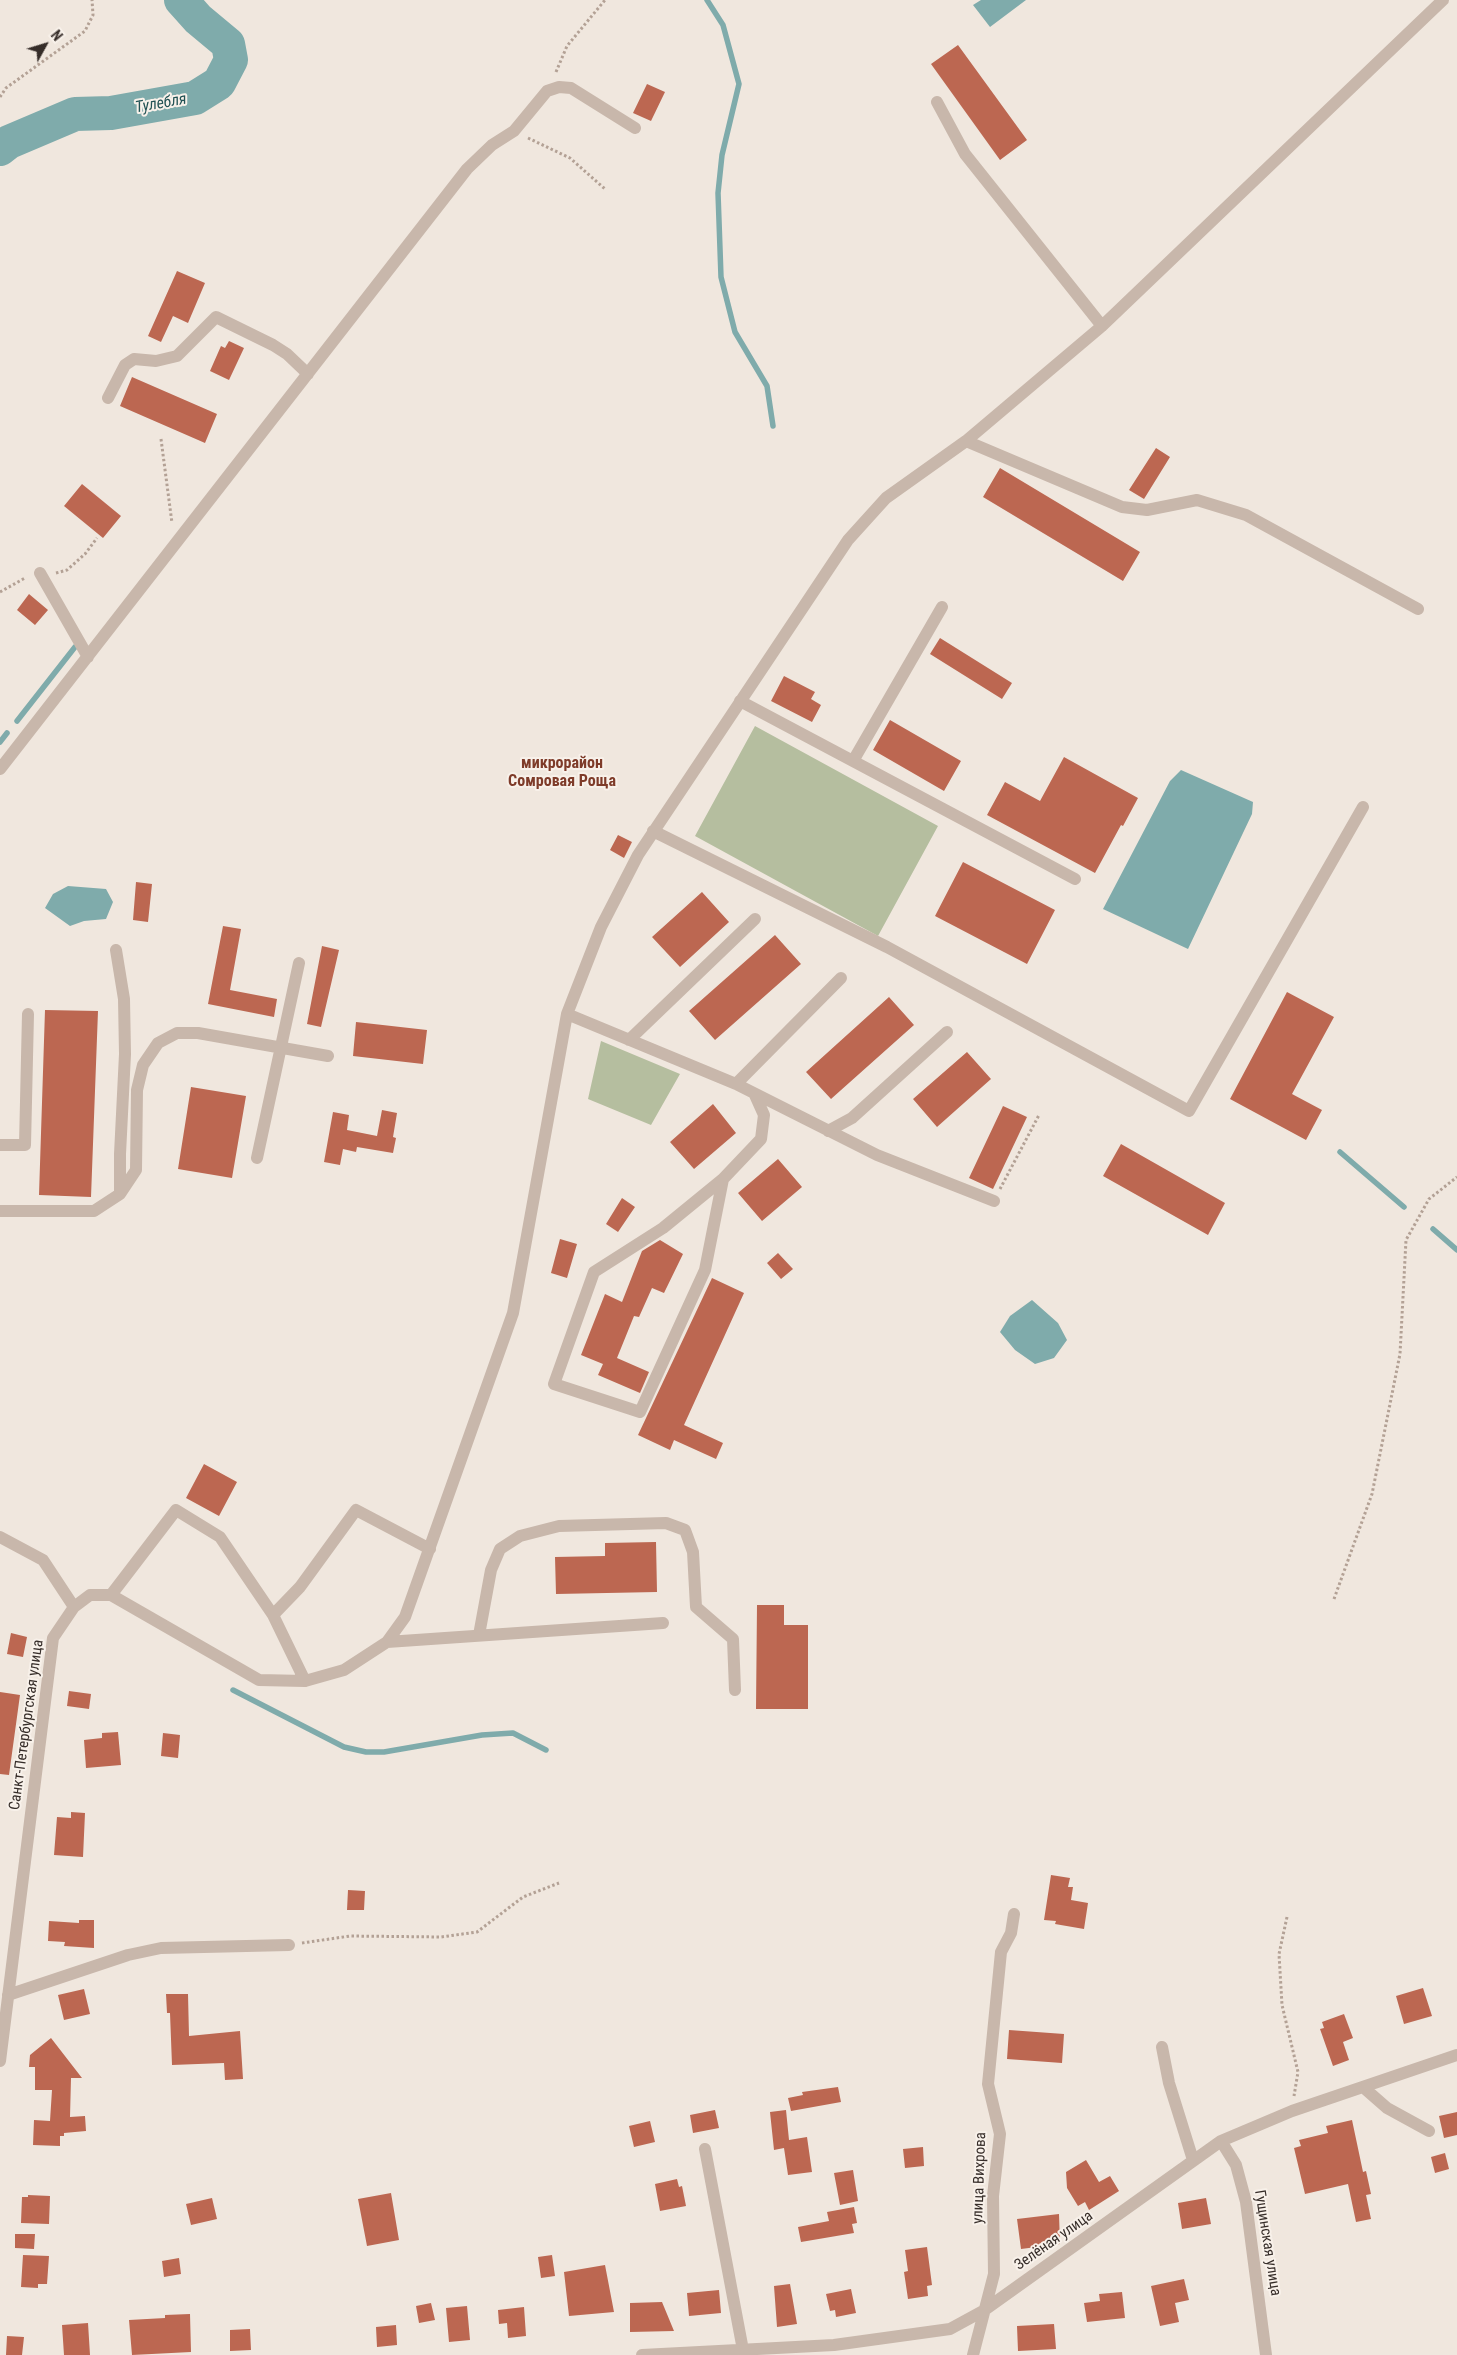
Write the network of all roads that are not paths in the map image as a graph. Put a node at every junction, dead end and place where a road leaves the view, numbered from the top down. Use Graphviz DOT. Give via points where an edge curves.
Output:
graph roads {
  1 [pos="1443,0"];
  2 [pos="937,102"];
  3 [pos="635,128"];
  4 [pos="1102,326"];
  5 [pos="308,374"];
  6 [pos="108,398"];
  7 [pos="966,440"];
  8 [pos="40,573"];
  9 [pos="942,607"];
  10 [pos="1418,609"];
  11 [pos="88,657"];
  12 [pos="740,701"];
  13 [pos="853,761"];
  14 [pos="0,770"];
  15 [pos="1363,807"];
  16 [pos="653,831"];
  17 [pos="1075,879"];
  18 [pos="755,919"];
  19 [pos="116,950"];
  20 [pos="299,963"];
  21 [pos="841,978"];
  22 [pos="28,1014"];
  23 [pos="568,1014"];
  24 [pos="947,1032"];
  25 [pos="629,1040"];
  26 [pos="281,1048"];
  27 [pos="328,1056"];
  28 [pos="736,1084"];
  29 [pos="755,1095"];
  30 [pos="828,1131"];
  31 [pos="0,1145"];
  32 [pos="257,1158"];
  33 [pos="723,1178"];
  34 [pos="120,1194"];
  35 [pos="994,1201"];
  36 [pos="0,1211"];
  37 [pos="0,1537"];
  38 [pos="430,1549"];
  39 [pos="111,1595"];
  40 [pos="74,1607"];
  41 [pos="273,1615"];
  42 [pos="663,1624"];
  43 [pos="478,1635"];
  44 [pos="388,1642"];
  45 [pos="305,1680"];
  46 [pos="735,1690"];
  47 [pos="1014,1914"];
  48 [pos="289,1945"];
  49 [pos="8,1995"];
  50 [pos="1162,2047"];
  51 [pos="1457,2055"];
  52 [pos="0,2061"];
  53 [pos="1363,2087"];
  54 [pos="1429,2131"];
  55 [pos="1221,2141"];
  56 [pos="705,2149"];
  57 [pos="1193,2160"];
  58 [pos="983,2311"];
  59 [pos="743,2350"];
  60 [pos="642,2355"];
  61 [pos="973,2355"];
  62 [pos="1266,2355"];
  1 -- 4 [label="street"];
  2 -- 4 [label="street" via="965,154"];
  3 -- 5 [label="street" via="570,88 560,86 547,91 514,131 492,145 467,169"];
  4 -- 7 [label="street"];
  5 -- 6 [label="street" via="273,345 216,317 177,356 156,361 134,359 125,365"];
  5 -- 11 [label="street"];
  7 -- 10 [label="street" via="1122,507 1147,510 1197,500 1246,515"];
  7 -- 12 [label="street" via="886,498 848,540"];
  8 -- 11 [label="street"];
  9 -- 13 [label="street"];
  11 -- 14 [label="street"];
  12 -- 13 [label="street"];
  12 -- 16 [label="street"];
  13 -- 17 [label="street"];
  15 -- 16 [label="street" via="1189,1111 887,947"];
  16 -- 23 [label="street" via="601,927"];
  18 -- 25 [label="street"];
  19 -- 34 [label="street" via="124,999 125,1054"];
  20 -- 26 [label="street"];
  21 -- 28 [label="street"];
  22 -- 31 [label="street" via="25,1145"];
  23 -- 25 [label="street"];
  23 -- 38 [label="street" via="513,1312"];
  24 -- 30 [label="street" via="852,1118"];
  25 -- 28 [label="street"];
  26 -- 27 [label="street"];
  26 -- 32 [label="street"];
  26 -- 34 [label="street" via="198,1033 177,1033 158,1043 143,1065 137,1090 136,1170"];
  28 -- 29 [label="street"];
  29 -- 30 [label="street"];
  29 -- 33 [label="street" via="764,1115 761,1139"];
  30 -- 35 [label="street" via="877,1155"];
  33 -- 33 [label="street" via="663,1228 594,1272 554,1384 640,1412 705,1270"];
  34 -- 36 [label="street" via="94,1211"];
  37 -- 40 [label="street" via="43,1560"];
  38 -- 41 [label="street" via="356,1510 300,1587"];
  38 -- 44 [label="street" via="405,1617"];
  39 -- 40 [label="street" via="90,1595"];
  39 -- 41 [label="street" via="176,1510 220,1537"];
  39 -- 45 [label="street" via="259,1680"];
  40 -- 49 [label="street, Санкт-Петербургская улица" via="53,1638"];
  41 -- 45 [label="street"];
  42 -- 43 [label="street"];
  43 -- 44 [label="street"];
  43 -- 46 [label="street" via="491,1570 500,1549 520,1536 559,1526 666,1523 685,1530 693,1552 696,1607 733,1639"];
  44 -- 45 [label="street" via="344,1670"];
  47 -- 58 [label="street, улица Вихрова" via="1011,1933 1001,1952 988,2084 1000,2134 993,2196 994,2274"];
  48 -- 49 [label="street" via="161,1948 128,1955"];
  49 -- 52 [label="street, Санкт-Петербургская улица"];
  50 -- 57 [label="street" via="1169,2083"];
  51 -- 53 [label="street, Зелёная улица"];
  53 -- 54 [label="street" via="1387,2108"];
  53 -- 55 [label="street, Зелёная улица" via="1292,2111"];
  55 -- 57 [label="street, Зелёная улица"];
  55 -- 62 [label="street, Гущинская улица" via="1236,2165 1246,2202"];
  56 -- 59 [label="street"];
  57 -- 58 [label="street, Зелёная улица"];
  58 -- 59 [label="street, Зелёная улица" via="950,2329 834,2345"];
  58 -- 61 [label="street, улица Вихрова"];
  59 -- 60 [label="street, Зелёная улица"];
}
